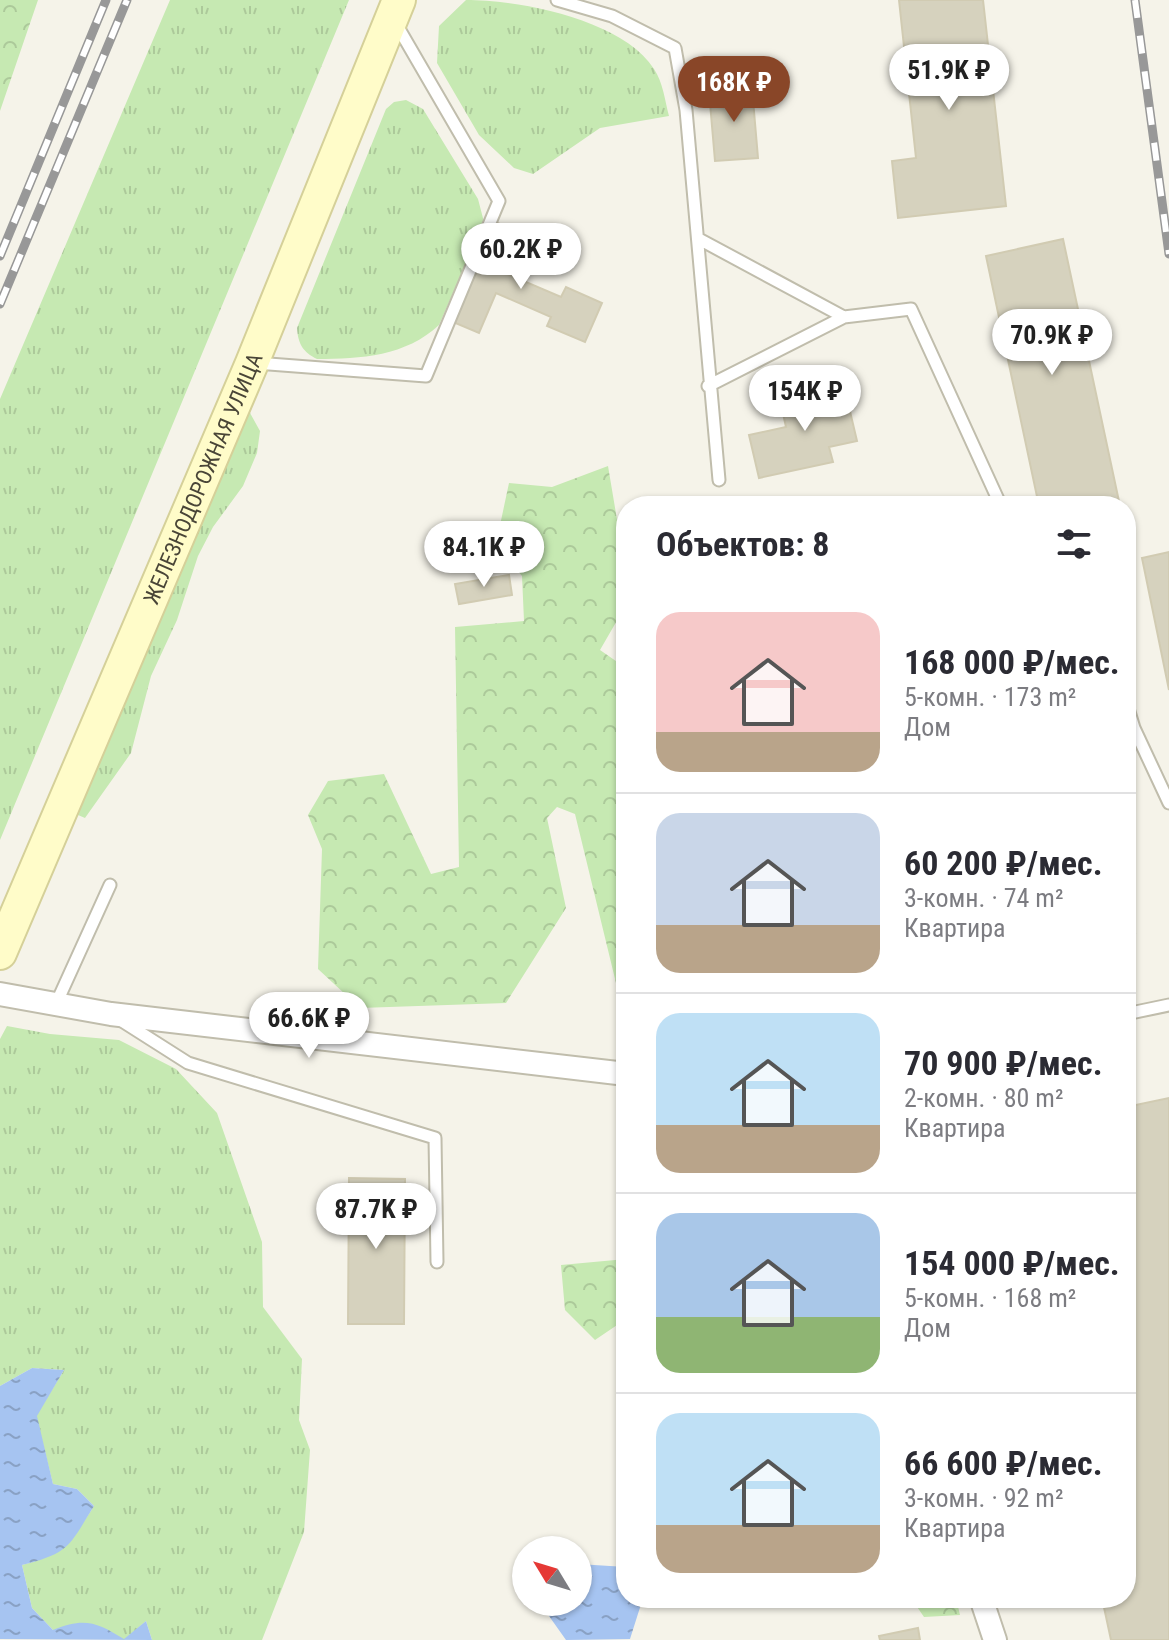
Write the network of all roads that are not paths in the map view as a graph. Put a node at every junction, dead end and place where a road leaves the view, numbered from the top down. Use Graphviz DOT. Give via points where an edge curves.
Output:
graph roads {
  1 [pos="557,0"];
  2 [pos="396,9"];
  3 [pos="699,239"];
  4 [pos="844,317"];
  5 [pos="252,363"];
  6 [pos="708,386"];
  7 [pos="719,480"];
  8 [pos="996,496"];
  9 [pos="1136,732"];
  10 [pos="1169,803"];
  11 [pos="110,885"];
  12 [pos="0,953"];
  13 [pos="0,994"];
  14 [pos="56,1004"];
  15 [pos="1169,1005"];
  16 [pos="1136,1012"];
  17 [pos="111,1014"];
  18 [pos="616,1073"];
  19 [pos="437,1262"];
  20 [pos="984,1608"];
  21 [pos="995,1640"];
  1 -- 3 [label="lane" via="612,16 675,48"];
  2 -- 5 [label="main road, ЖЕЛЕЗНОДОРОЖНАЯ УЛИЦА"];
  2 -- 5 [label="lane" via="499,201 426,376"];
  3 -- 4 [label="lane"];
  3 -- 6 [label="lane"];
  4 -- 6 [label="lane"];
  4 -- 8 [label="lane" via="911,309"];
  5 -- 12 [label="main road, ЖЕЛЕЗНОДОРОЖНАЯ УЛИЦА"];
  6 -- 7 [label="lane"];
  9 -- 10 [label="lane"];
  11 -- 14 [label="lane"];
  13 -- 14 [label="street"];
  14 -- 17 [label="street"];
  15 -- 16 [label="lane"];
  17 -- 18 [label="street"];
  17 -- 19 [label="lane" via="188,1063 435,1138"];
  20 -- 21 [label="street"];
}
